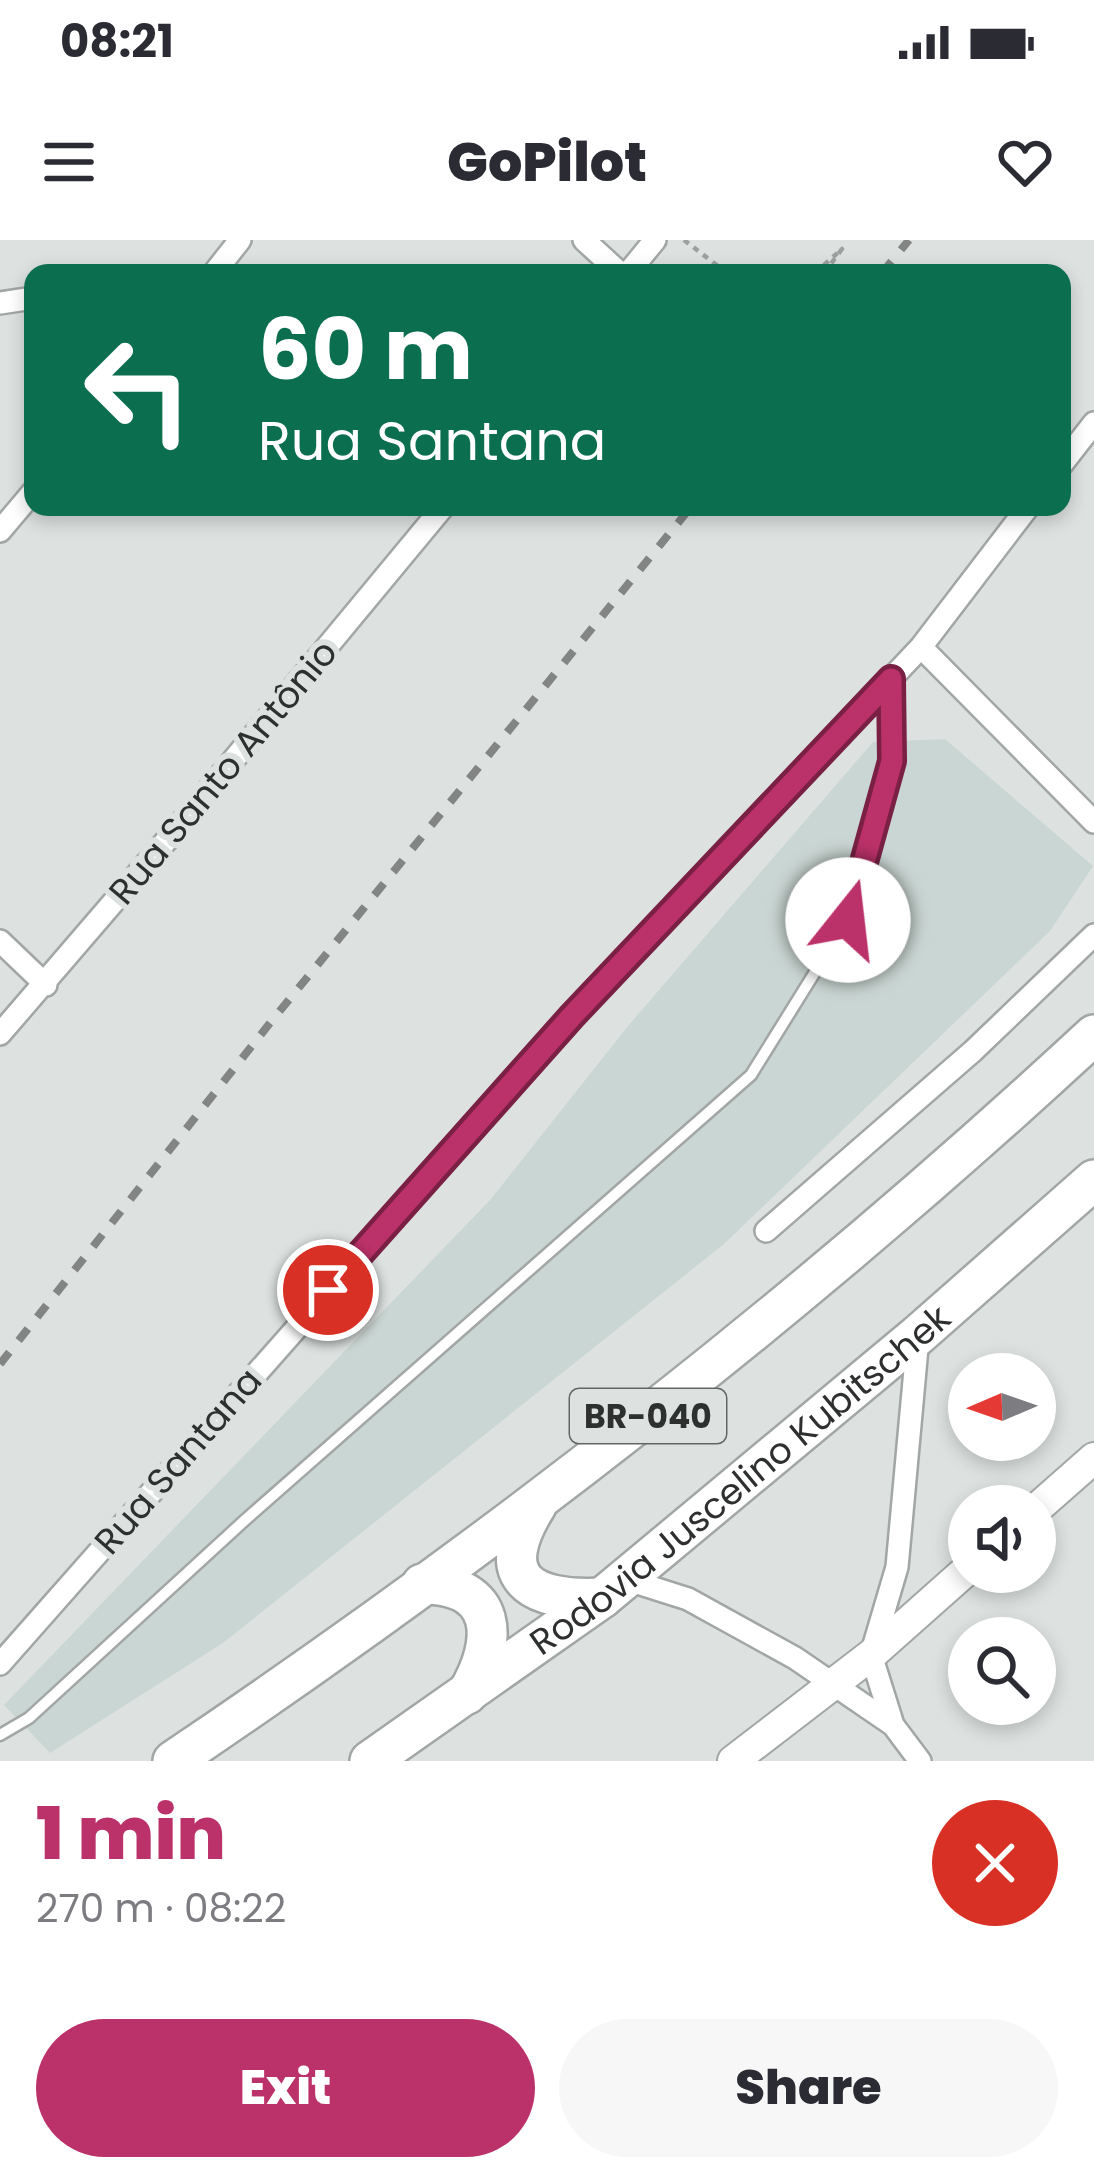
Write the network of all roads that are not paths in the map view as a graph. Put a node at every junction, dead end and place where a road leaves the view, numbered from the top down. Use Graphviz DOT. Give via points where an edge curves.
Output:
graph roads {
  1 [pos="240,240"];
  2 [pos="584,240"];
  3 [pos="655,240"];
  4 [pos="221,264"];
  5 [pos="613,264"];
  6 [pos="632,264"];
  7 [pos="1094,423"];
  8 [pos="1071,452"];
  9 [pos="24,502"];
  10 [pos="436,516"];
  11 [pos="1021,516"];
  12 [pos="0,531"];
  13 [pos="921,647"];
  14 [pos="891,679"];
  15 [pos="1094,822"];
  16 [pos="1094,934"];
  17 [pos="0,941"];
  18 [pos="46,985"];
  19 [pos="0,1034"];
  20 [pos="1094,1035"];
  21 [pos="1094,1180"];
  22 [pos="766,1231"];
  23 [pos="918,1335"];
  24 [pos="1094,1458"];
  25 [pos="1056,1491"];
  26 [pos="539,1502"];
  27 [pos="422,1584"];
  28 [pos="948,1587"];
  29 [pos="614,1588"];
  30 [pos="871,1655"];
  31 [pos="0,1664"];
  32 [pos="832,1683"];
  33 [pos="467,1694"];
  34 [pos="893,1725"];
  35 [pos="0,1735"];
  36 [pos="173,1761"];
  37 [pos="370,1761"];
  38 [pos="733,1761"];
  39 [pos="920,1761"];
  1 -- 4 [label="street"];
  2 -- 5 [label="street"];
  3 -- 6 [label="street"];
  7 -- 8 [label="street"];
  9 -- 12 [label="street"];
  10 -- 18 [label="street, Rua Santo Antônio"];
  11 -- 13 [label="street, Rua Santana"];
  13 -- 14 [label="street, Rua Santana"];
  13 -- 15 [label="street"];
  14 -- 31 [label="street, Rua Santana" via="572,1016"];
  14 -- 35 [label="lane" via="892,761 848,920 752,1075 29,1718"];
  16 -- 22 [label="street" via="974,1051"];
  17 -- 18 [label="street"];
  18 -- 19 [label="street, Rua Santo Antônio"];
  20 -- 26 [label="highway, BR-040" via="753,1334"];
  21 -- 23 [label="highway, Rodovia Juscelino Kubitschek / BR-040"];
  23 -- 29 [label="highway, Rodovia Juscelino Kubitschek / BR-040"];
  23 -- 30 [label="street" via="897,1567"];
  24 -- 25 [label="street"];
  26 -- 27 [label="highway, BR-040"];
  26 -- 29 [label="highway" via="517,1545 523,1577 555,1599"];
  27 -- 33 [label="highway" via="464,1592 485,1617 484,1661"];
  27 -- 36 [label="highway, BR-040"];
  28 -- 30 [label="street"];
  29 -- 32 [label="street" via="688,1599"];
  29 -- 33 [label="highway, Rodovia Juscelino Kubitschek / BR-040"];
  30 -- 32 [label="street"];
  30 -- 34 [label="street"];
  32 -- 34 [label="street"];
  32 -- 38 [label="street"];
  33 -- 37 [label="highway, Rodovia Juscelino Kubitschek / BR-040"];
  34 -- 39 [label="street"];
}
